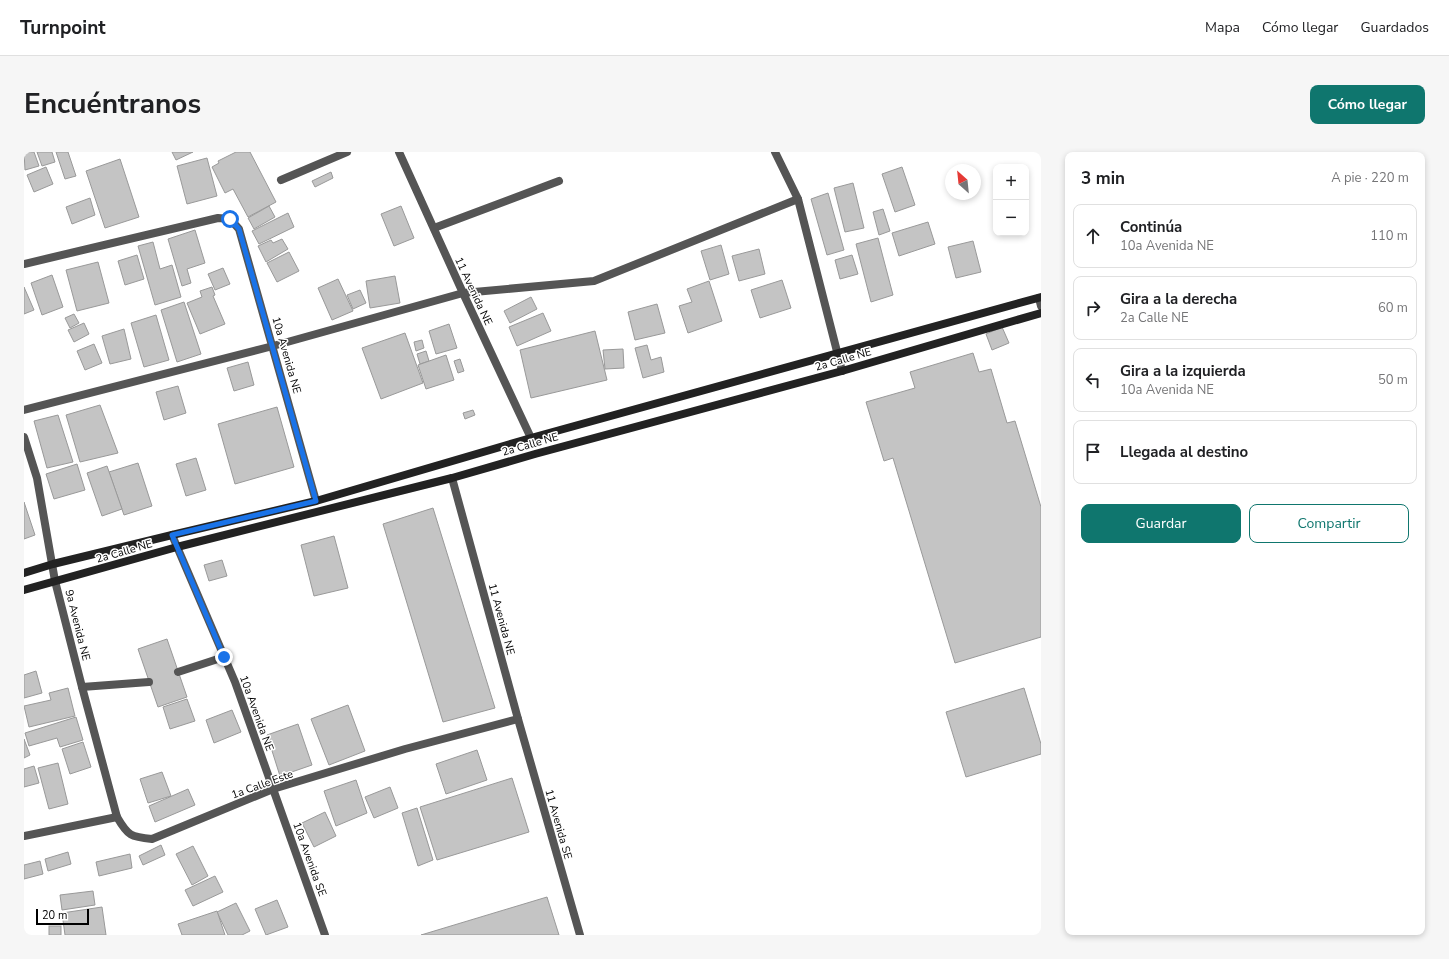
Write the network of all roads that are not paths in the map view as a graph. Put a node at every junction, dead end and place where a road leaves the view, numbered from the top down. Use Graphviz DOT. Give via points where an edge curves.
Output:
graph roads {
  1 [pos="346,152"];
  2 [pos="399,152"];
  3 [pos="775,152"];
  4 [pos="281,180"];
  5 [pos="559,181"];
  6 [pos="798,199"];
  7 [pos="434,228"];
  8 [pos="24,264"];
  9 [pos="463,293"];
  10 [pos="1040,300"];
  11 [pos="1041,313"];
  12 [pos="273,346"];
  13 [pos="838,354"];
  14 [pos="842,371"];
  15 [pos="24,410"];
  16 [pos="24,437"];
  17 [pos="532,438"];
  18 [pos="452,478"];
  19 [pos="316,501"];
  20 [pos="172,535"];
  21 [pos="178,547"];
  22 [pos="53,564"];
  23 [pos="24,573"];
  24 [pos="55,581"];
  25 [pos="24,590"];
  26 [pos="224,657"];
  27 [pos="178,672"];
  28 [pos="149,682"];
  29 [pos="82,687"];
  30 [pos="518,718"];
  31 [pos="273,790"];
  32 [pos="117,817"];
  33 [pos="24,836"];
  34 [pos="325,935"];
  35 [pos="580,935"];
  1 -- 4 [label="street"];
  2 -- 7 [label="street, 11 Avenida NE"];
  3 -- 6 [label="street"];
  5 -- 7 [label="street"];
  6 -- 9 [label="street" via="594,282"];
  6 -- 13 [label="street"];
  7 -- 9 [label="street, 11 Avenida NE"];
  8 -- 12 [label="street, 10a Avenida NE" via="218,218 230,219 239,229"];
  9 -- 12 [label="street"];
  9 -- 17 [label="street, 11 Avenida NE"];
  10 -- 13 [label="main road, 2a Calle NE"];
  11 -- 14 [label="main road, 2a Calle NE"];
  12 -- 15 [label="street"];
  12 -- 19 [label="street, 10a Avenida NE"];
  13 -- 14 [label="street"];
  13 -- 17 [label="main road, 2a Calle NE"];
  14 -- 18 [label="main road, 2a Calle NE"];
  16 -- 22 [label="street, 9a Avenida NE" via="37,478"];
  17 -- 19 [label="main road, 2a Calle NE"];
  18 -- 21 [label="main road, 2a Calle NE"];
  18 -- 30 [label="street, 11 Avenida NE"];
  19 -- 20 [label="main road, 2a Calle NE"];
  20 -- 21 [label="street, 10a Avenida NE"];
  20 -- 22 [label="main road, 2a Calle NE"];
  21 -- 24 [label="main road, 2a Calle NE"];
  21 -- 26 [label="street, 10a Avenida NE"];
  22 -- 23 [label="main road, 2a Calle NE"];
  22 -- 24 [label="street, 9a Avenida NE"];
  24 -- 25 [label="main road, 2a Calle NE"];
  24 -- 29 [label="street, 9a Avenida NE"];
  26 -- 27 [label="street"];
  26 -- 31 [label="street, 10a Avenida NE"];
  28 -- 29 [label="street"];
  29 -- 32 [label="street, 9a Avenida NE"];
  30 -- 31 [label="street, 1a Calle Este" via="405,749"];
  30 -- 35 [label="street, 11 Avenida SE"];
  31 -- 32 [label="street, 1a Calle Este" via="152,839 135,837 124,830"];
  31 -- 34 [label="street, 10a Avenida SE"];
  32 -- 33 [label="street"];
}
